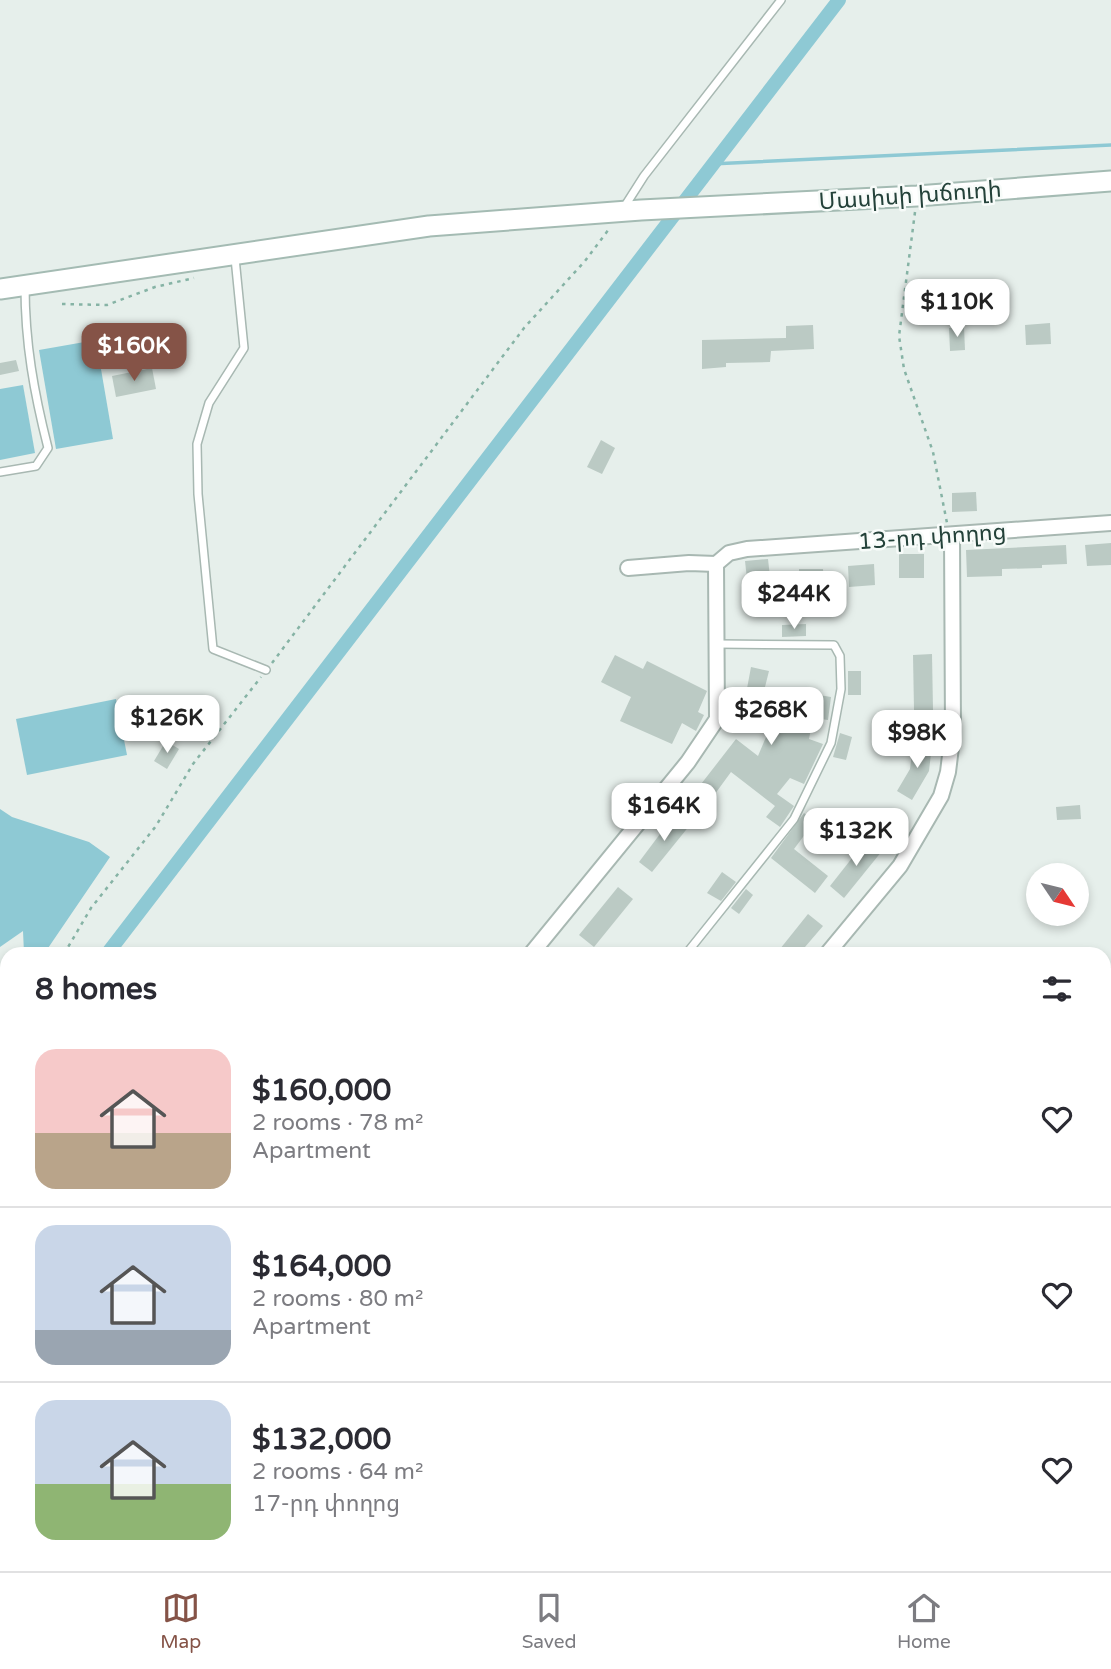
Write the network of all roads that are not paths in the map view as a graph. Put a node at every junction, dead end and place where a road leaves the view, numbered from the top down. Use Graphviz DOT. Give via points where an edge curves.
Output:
graph roads {
  1 [pos="781,0"];
  2 [pos="1111,181"];
  3 [pos="621,212"];
  4 [pos="234,254"];
  5 [pos="25,285"];
  6 [pos="0,289"];
  7 [pos="0,472"];
  8 [pos="1111,523"];
  9 [pos="952,536"];
  10 [pos="716,564"];
  11 [pos="628,568"];
  12 [pos="718,644"];
  13 [pos="266,670"];
  14 [pos="537,947"];
  15 [pos="692,947"];
  16 [pos="833,947"];
  1 -- 3 [label="lane"];
  2 -- 3 [label="main road, Մասիսի խճուղի"];
  3 -- 4 [label="main road, Մասիսի խճուղի" via="429,226"];
  4 -- 5 [label="main road, Մասիսի խճուղի"];
  4 -- 13 [label="lane" via="244,348 209,403 197,444 198,494 213,649"];
  5 -- 6 [label="main road, Մասիսի խճուղի"];
  5 -- 7 [label="lane" via="31,377 48,448 36,466"];
  8 -- 9 [label="street, 13-րդ փողոց"];
  9 -- 10 [label="street, 13-րդ փողոց" via="747,549 729,553"];
  9 -- 16 [label="street" via="953,731 948,772 940,796 901,866"];
  10 -- 11 [label="street"];
  10 -- 12 [label="street"];
  12 -- 14 [label="street" via="717,719 688,762"];
  12 -- 15 [label="lane" via="834,645 840,656 841,689 831,743 794,819"];
}
